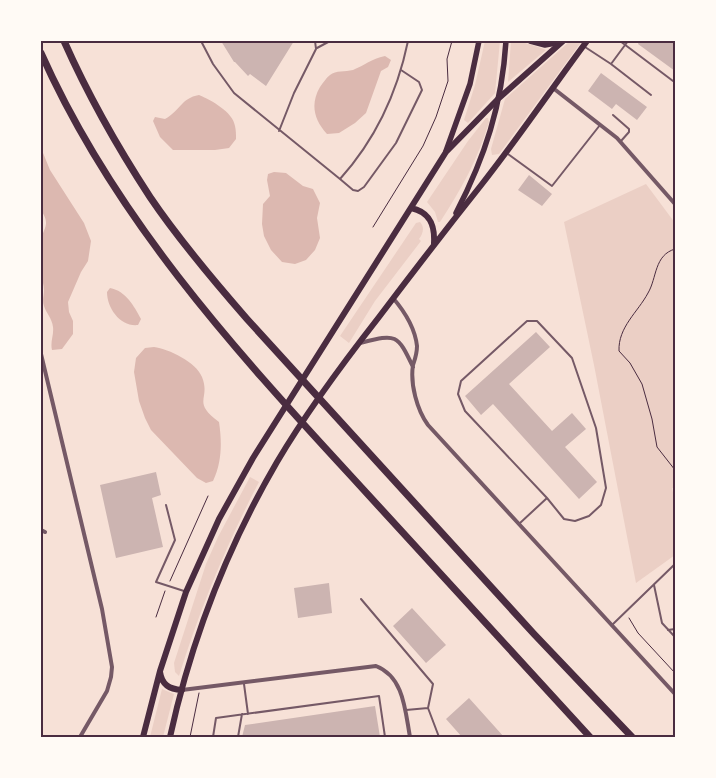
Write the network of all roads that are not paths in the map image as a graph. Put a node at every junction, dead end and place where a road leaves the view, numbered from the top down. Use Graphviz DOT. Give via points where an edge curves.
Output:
graph roads {
  1 [pos="64,41"];
  2 [pos="201,41"];
  3 [pos="315,41"];
  4 [pos="330,41"];
  5 [pos="408,41"];
  6 [pos="479,41"];
  7 [pos="506,41"];
  8 [pos="530,41"];
  9 [pos="563,41"];
  10 [pos="620,41"];
  11 [pos="628,41"];
  12 [pos="586,44"];
  13 [pos="625,45"];
  14 [pos="316,49"];
  15 [pos="41,53"];
  16 [pos="611,64"];
  17 [pos="401,70"];
  18 [pos="673,82"];
  19 [pos="553,88"];
  20 [pos="651,96"];
  21 [pos="498,98"];
  22 [pos="612,115"];
  23 [pos="601,124"];
  24 [pos="279,131"];
  25 [pos="621,141"];
  26 [pos="446,152"];
  27 [pos="506,152"];
  28 [pos="340,179"];
  29 [pos="675,204"];
  30 [pos="411,208"];
  31 [pos="454,218"];
  32 [pos="434,244"];
  33 [pos="393,298"];
  34 [pos="359,343"];
  35 [pos="41,354"];
  36 [pos="413,367"];
  37 [pos="547,498"];
  38 [pos="166,506"];
  39 [pos="518,524"];
  40 [pos="675,566"];
  41 [pos="654,584"];
  42 [pos="186,592"];
  43 [pos="360,600"];
  44 [pos="611,625"];
  45 [pos="675,629"];
  46 [pos="668,630"];
  47 [pos="675,637"];
  48 [pos="160,671"];
  49 [pos="244,682"];
  50 [pos="182,690"];
  51 [pos="674,692"];
  52 [pos="428,708"];
  53 [pos="404,710"];
  54 [pos="242,714"];
  55 [pos="248,714"];
  56 [pos="80,737"];
  57 [pos="143,737"];
  58 [pos="170,737"];
  59 [pos="213,737"];
  60 [pos="238,737"];
  61 [pos="385,737"];
  62 [pos="410,737"];
  63 [pos="438,737"];
  64 [pos="590,737"];
  65 [pos="632,737"];
  1 -- 65 [label="highway" via="101,116 150,196 216,284 534,634"];
  2 -- 24 [label="lane" via="212,64 234,93"];
  3 -- 14 [label="lane"];
  4 -- 14 [label="lane"];
  5 -- 17 [label="lane"];
  6 -- 26 [label="main road" via="470,84"];
  7 -- 21 [label="main road"];
  8 -- 9 [label="main road" via="545,45"];
  9 -- 21 [label="main road"];
  10 -- 13 [label="lane"];
  11 -- 13 [label="lane"];
  12 -- 16 [label="lane"];
  12 -- 19 [label="main road"];
  13 -- 16 [label="lane"];
  13 -- 18 [label="lane"];
  14 -- 24 [label="lane"];
  15 -- 64 [label="highway" via="75,123 138,225 224,336"];
  16 -- 20 [label="lane"];
  17 -- 28 [label="lane" via="399,82 376,132"];
  17 -- 28 [label="lane" via="419,82 422,90 396,143 358,191"];
  19 -- 23 [label="street"];
  19 -- 27 [label="main road"];
  21 -- 26 [label="main road"];
  21 -- 31 [label="main road" via="481,160"];
  22 -- 25 [label="lane" via="629,129"];
  23 -- 25 [label="street"];
  23 -- 27 [label="lane" via="552,186"];
  24 -- 28 [label="lane"];
  25 -- 29 [label="street"];
  26 -- 30 [label="main road"];
  27 -- 31 [label="main road"];
  30 -- 32 [label="main road" via="428,215"];
  30 -- 42 [label="main road" via="253,458 222,513"];
  31 -- 32 [label="main road"];
  32 -- 33 [label="main road"];
  33 -- 34 [label="main road"];
  33 -- 36 [label="street" via="414,332 417,354"];
  34 -- 36 [label="street" via="380,338 394,339 403,346"];
  34 -- 50 [label="main road" via="277,462 235,545 210,604"];
  35 -- 56 [label="street" via="102,609 112,667 106,691"];
  36 -- 39 [label="street" via="416,401 425,421"];
  37 -- 37 [label="lane" via="465,410 458,394 461,381 527,321 537,321 572,358 596,428 606,488 601,505 589,516 575,521 564,519"];
  37 -- 39 [label="lane"];
  38 -- 42 [label="lane" via="174,540 156,582"];
  39 -- 44 [label="street"];
  40 -- 41 [label="lane"];
  41 -- 44 [label="lane"];
  41 -- 46 [label="lane" via="662,623"];
  42 -- 48 [label="main road"];
  43 -- 52 [label="lane" via="433,684"];
  44 -- 51 [label="street"];
  45 -- 46 [label="lane"];
  46 -- 47 [label="lane"];
  48 -- 50 [label="main road" via="164,684"];
  48 -- 57 [label="main road"];
  49 -- 50 [label="street"];
  49 -- 53 [label="street" via="376,666 396,680"];
  49 -- 55 [label="lane"];
  50 -- 58 [label="main road"];
  52 -- 53 [label="lane"];
  52 -- 63 [label="lane"];
  53 -- 62 [label="street"];
  54 -- 55 [label="lane"];
  54 -- 59 [label="lane" via="216,718"];
  54 -- 60 [label="lane"];
  55 -- 61 [label="lane" via="378,696"];
}
